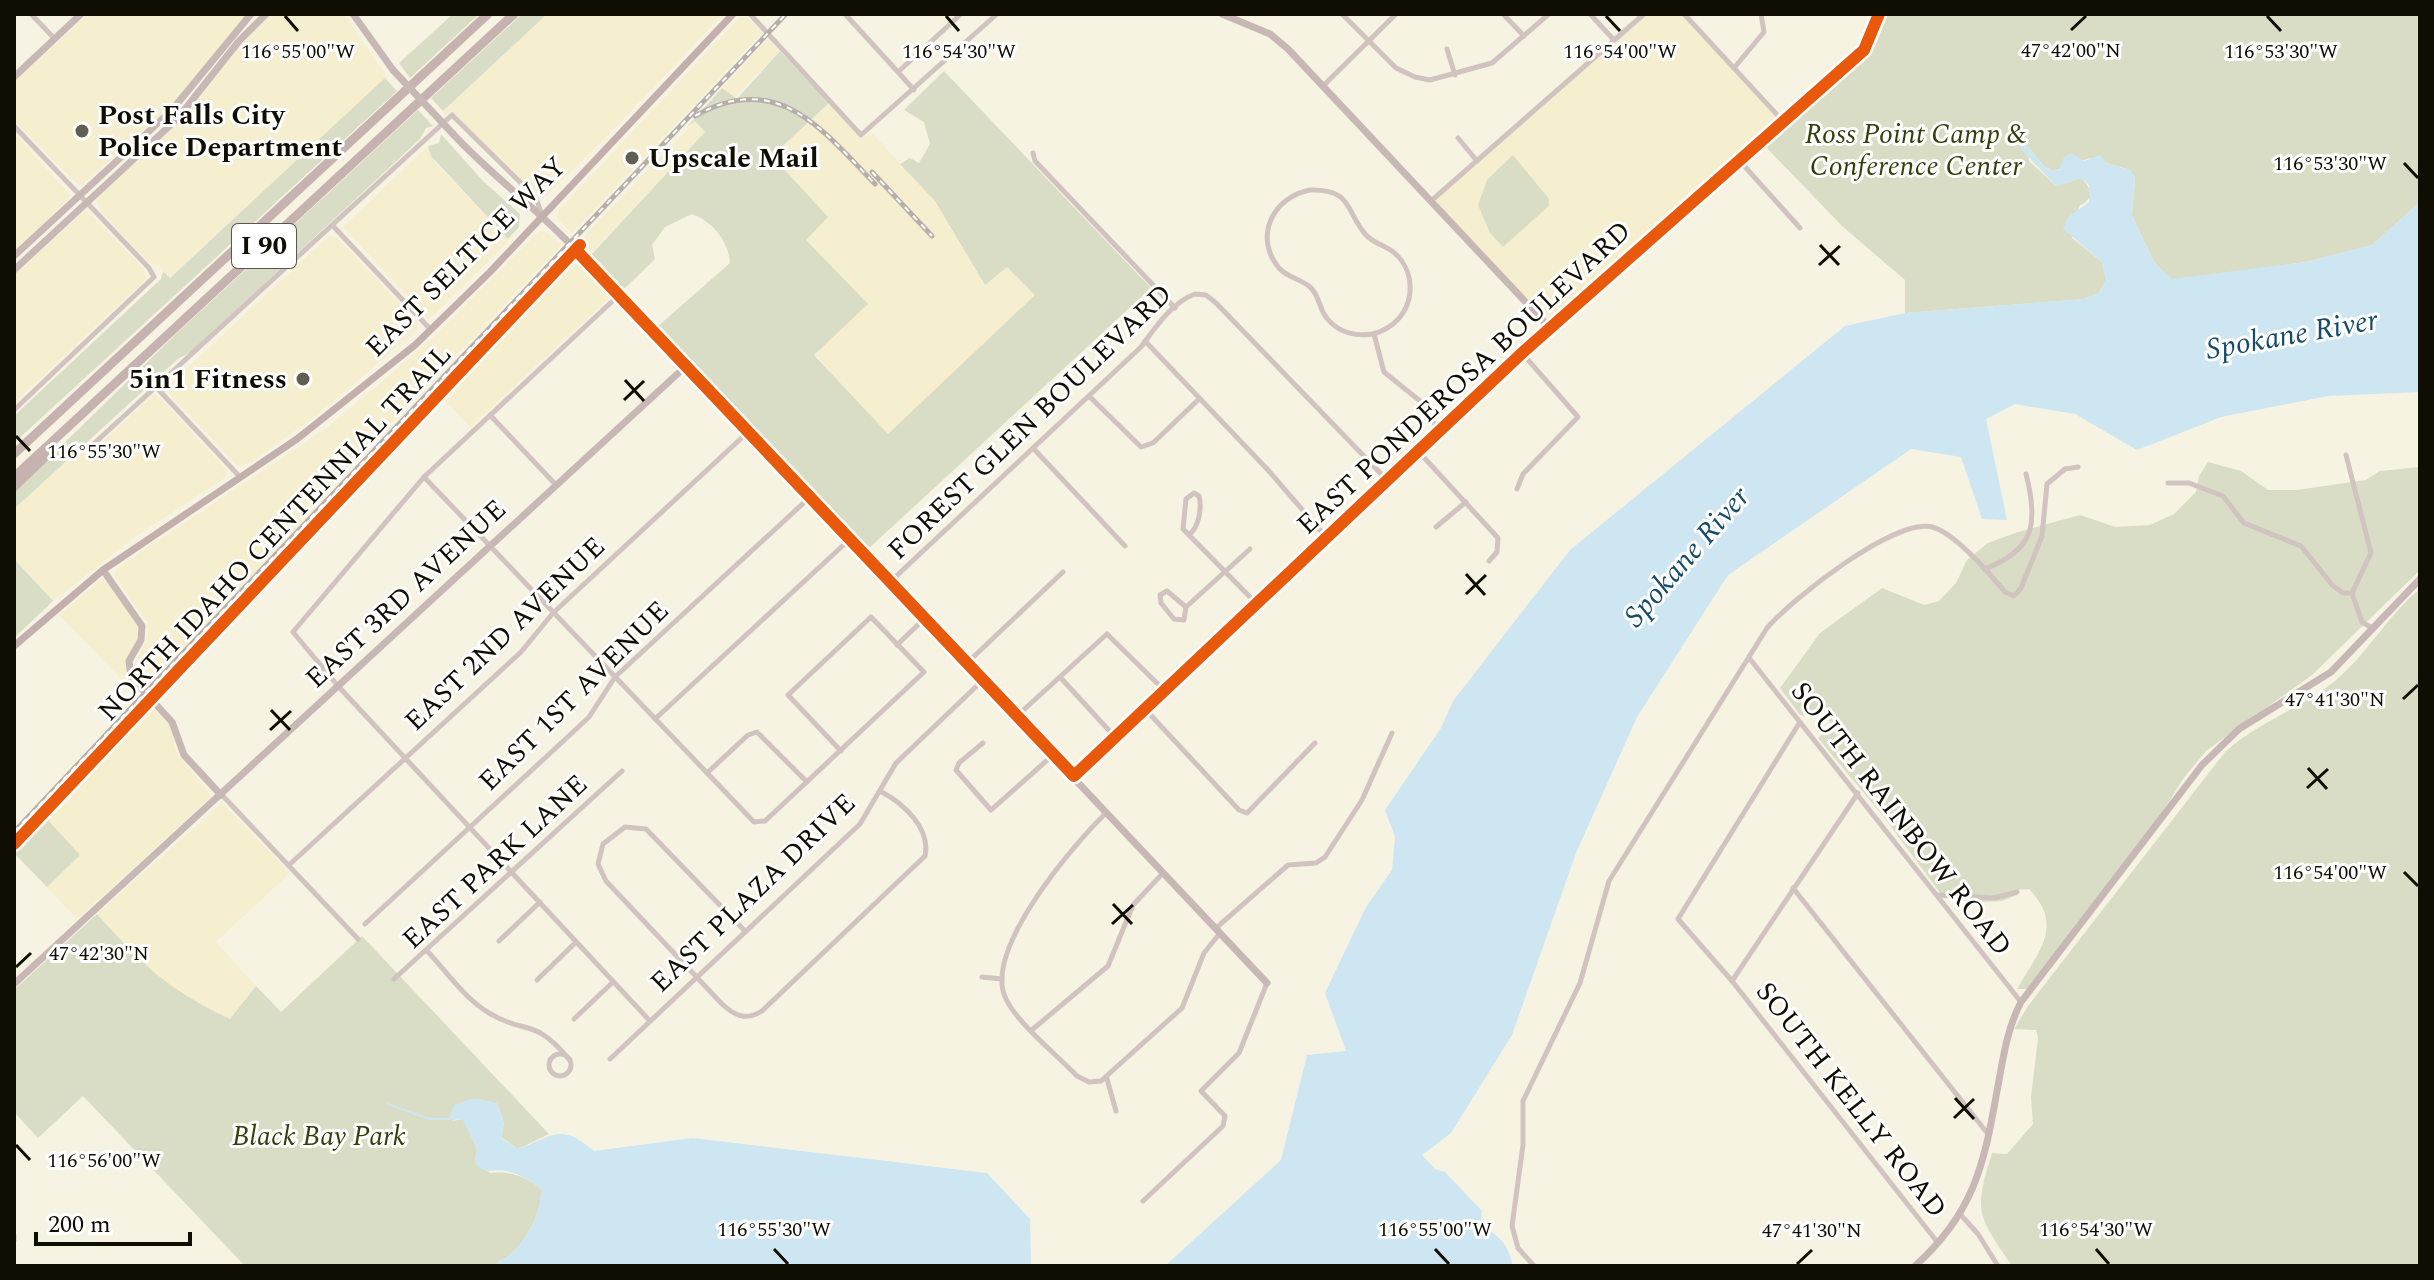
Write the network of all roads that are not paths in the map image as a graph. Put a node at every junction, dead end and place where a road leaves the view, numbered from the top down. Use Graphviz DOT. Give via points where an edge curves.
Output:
graph roads {
  1 [pos="31,14"];
  2 [pos="81,14"];
  3 [pos="251,14"];
  4 [pos="266,14"];
  5 [pos="353,14"];
  6 [pos="488,14"];
  7 [pos="514,14"];
  8 [pos="733,14"];
  9 [pos="750,14"];
  10 [pos="845,14"];
  11 [pos="961,14"];
  12 [pos="997,14"];
  13 [pos="1222,14"];
  14 [pos="1342,14"];
  15 [pos="1396,14"];
  16 [pos="1503,14"];
  17 [pos="1549,14"];
  18 [pos="1590,14"];
  19 [pos="1644,14"];
  20 [pos="1684,14"];
  21 [pos="1761,14"];
  22 [pos="1879,14"];
  23 [pos="1524,36"];
  24 [pos="54,38"];
  25 [pos="1614,40"];
  26 [pos="1369,42"];
  27 [pos="1447,49"];
  28 [pos="1734,68"];
  29 [pos="898,72"];
  30 [pos="1455,75"];
  31 [pos="14,77"];
  32 [pos="1323,86"];
  33 [pos="914,90"];
  34 [pos="1782,120"];
  35 [pos="14,126"];
  36 [pos="1458,138"];
  37 [pos="1033,153"];
  38 [pos="1738,159"];
  39 [pos="1477,161"];
  40 [pos="83,198"];
  41 [pos="1431,201"];
  42 [pos="542,215"];
  43 [pos="333,226"];
  44 [pos="1800,228"];
  45 [pos="14,256"];
  46 [pos="14,270"];
  47 [pos="619,295"];
  48 [pos="1175,308"];
  49 [pos="1550,328"];
  50 [pos="431,330"];
  51 [pos="1374,334"];
  52 [pos="1145,341"];
  53 [pos="156,345"];
  54 [pos="1522,353"];
  55 [pos="686,366"];
  56 [pos="156,387"];
  57 [pos="1089,396"];
  58 [pos="1199,399"];
  59 [pos="14,410"];
  60 [pos="490,415"];
  61 [pos="749,431"];
  62 [pos="1439,431"];
  63 [pos="1033,448"];
  64 [pos="87,450"];
  65 [pos="1418,451"];
  66 [pos="14,452"];
  67 [pos="2346,455"];
  68 [pos="2078,467"];
  69 [pos="2026,474"];
  70 [pos="14,477"];
  71 [pos="424,477"];
  72 [pos="241,478"];
  73 [pos="1387,480"];
  74 [pos="2168,483"];
  75 [pos="557,486"];
  76 [pos="14,487"];
  77 [pos="1517,489"];
  78 [pos="810,496"];
  79 [pos="1466,502"];
  80 [pos="1436,527"];
  81 [pos="1189,535"];
  82 [pos="1326,537"];
  83 [pos="850,539"];
  84 [pos="1125,546"];
  85 [pos="491,547"];
  86 [pos="1250,549"];
  87 [pos="1489,561"];
  88 [pos="1984,569"];
  89 [pos="103,570"];
  90 [pos="1063,572"];
  91 [pos="1225,572"];
  92 [pos="2420,579"];
  93 [pos="891,581"];
  94 [pos="2352,593"];
  95 [pos="1256,603"];
  96 [pos="1186,607"];
  97 [pos="553,613"];
  98 [pos="925,618"];
  99 [pos="2372,628"];
  100 [pos="897,645"];
  101 [pos="14,646"];
  102 [pos="1750,659"];
  103 [pos="967,663"];
  104 [pos="615,677"];
  105 [pos="1060,677"];
  106 [pos="983,680"];
  107 [pos="338,686"];
  108 [pos="1164,690"];
  109 [pos="1145,709"];
  110 [pos="1017,716"];
  111 [pos="655,719"];
  112 [pos="1800,722"];
  113 [pos="1392,733"];
  114 [pos="1115,737"];
  115 [pos="983,743"];
  116 [pos="1315,743"];
  117 [pos="841,751"];
  118 [pos="1053,755"];
  119 [pos="406,758"];
  120 [pos="622,771"];
  121 [pos="707,773"];
  122 [pos="1074,776"];
  123 [pos="807,782"];
  124 [pos="880,791"];
  125 [pos="1858,793"];
  126 [pos="221,795"];
  127 [pos="1107,812"];
  128 [pos="471,826"];
  129 [pos="289,865"];
  130 [pos="514,871"];
  131 [pos="1164,872"];
  132 [pos="1793,888"];
  133 [pos="2017,892"];
  134 [pos="1937,895"];
  135 [pos="540,902"];
  136 [pos="365,924"];
  137 [pos="1218,930"];
  138 [pos="745,931"];
  139 [pos="358,939"];
  140 [pos="499,941"];
  141 [pos="576,942"];
  142 [pos="428,952"];
  143 [pos="697,977"];
  144 [pos="982,977"];
  145 [pos="394,979"];
  146 [pos="1002,979"];
  147 [pos="537,980"];
  148 [pos="1732,981"];
  149 [pos="613,982"];
  150 [pos="1267,983"];
  151 [pos="14,984"];
  152 [pos="2021,1002"];
  153 [pos="574,1019"];
  154 [pos="650,1021"];
  155 [pos="1033,1029"];
  156 [pos="551,1038"];
  157 [pos="552,1057"];
  158 [pos="568,1058"];
  159 [pos="610,1059"];
  160 [pos="1107,1079"];
  161 [pos="1116,1111"];
  162 [pos="1989,1134"];
  163 [pos="1143,1201"];
  164 [pos="1961,1215"];
  165 [pos="1939,1244"];
  166 [pos="1534,1266"];
  167 [pos="1915,1266"];
  168 [pos="1998,1266"];
  1 -- 24 [label="street"];
  2 -- 24 [label="street"];
  3 -- 40 [label="street" via="181,100"];
  4 -- 40 [label="street" via="189,107"];
  5 -- 42 [label="street, bridge" via="393,70 453,134 497,180"];
  6 -- 66 [label="highway, I 90"];
  7 -- 53 [label="highway, I 90"];
  8 -- 42 [label="main road, EAST SELTICE WAY"];
  9 -- 33 [label="street" via="861,135"];
  10 -- 29 [label="street"];
  11 -- 29 [label="street"];
  12 -- 33 [label="street"];
  13 -- 32 [label="street" via="1275,38"];
  14 -- 26 [label="street"];
  15 -- 26 [label="street"];
  16 -- 23 [label="street"];
  17 -- 23 [label="street"];
  18 -- 25 [label="street"];
  19 -- 25 [label="street"];
  20 -- 28 [label="street"];
  21 -- 28 [label="street" via="1764,32"];
  22 -- 34 [label="street, EAST PONDEROSA BOULEVARD" via="1864,50"];
  23 -- 30 [label="street" via="1492,63"];
  24 -- 31 [label="street"];
  25 -- 39 [label="street"];
  26 -- 30 [label="street" via="1409,76 1430,80"];
  26 -- 32 [label="street"];
  27 -- 30 [label="street"];
  28 -- 34 [label="street"];
  29 -- 33 [label="street"];
  32 -- 41 [label="street"];
  34 -- 38 [label="street, EAST PONDEROSA BOULEVARD"];
  35 -- 40 [label="street"];
  36 -- 39 [label="street"];
  37 -- 48 [label="street" via="1038,165"];
  38 -- 44 [label="street"];
  38 -- 49 [label="street, EAST PONDEROSA BOULEVARD"];
  39 -- 41 [label="street"];
  40 -- 45 [label="street"];
  40 -- 46 [label="street"];
  40 -- 59 [label="street" via="153,274 151,282"];
  41 -- 49 [label="street"];
  42 -- 43 [label="street" via="536,198 452,115"];
  42 -- 47 [label="street"];
  42 -- 50 [label="main road, EAST SELTICE WAY"];
  43 -- 50 [label="street"];
  43 -- 56 [label="street"];
  47 -- 55 [label="street"];
  47 -- 60 [label="street"];
  48 -- 52 [label="street, FOREST GLEN BOULEVARD"];
  48 -- 73 [label="street, FOREST GLEN BOULEVARD" via="1197,294 1216,303"];
  49 -- 54 [label="street, EAST PONDEROSA BOULEVARD"];
  50 -- 72 [label="main road, EAST SELTICE WAY" via="335,411"];
  51 -- 51 [label="street" via="1400,319 1408,305 1411,286 1403,263 1368,238 1352,208 1336,195 1310,190 1290,196 1268,227 1274,261 1312,290 1338,328"];
  51 -- 62 [label="street" via="1384,372 1420,401"];
  52 -- 57 [label="street, FOREST GLEN BOULEVARD"];
  52 -- 58 [label="street"];
  53 -- 70 [label="highway, I 90"];
  53 -- 76 [label="highway"];
  54 -- 62 [label="street, EAST PONDEROSA BOULEVARD"];
  54 -- 77 [label="street" via="1578,417 1523,474"];
  55 -- 61 [label="street"];
  55 -- 75 [label="street, EAST 3RD AVENUE"];
  56 -- 64 [label="street"];
  56 -- 72 [label="street"];
  57 -- 58 [label="street" via="1141,447 1153,443"];
  57 -- 63 [label="street, FOREST GLEN BOULEVARD"];
  58 -- 82 [label="street"];
  60 -- 71 [label="street"];
  60 -- 75 [label="street"];
  61 -- 78 [label="street"];
  61 -- 97 [label="street, EAST 2ND AVENUE"];
  62 -- 65 [label="street, EAST PONDEROSA BOULEVARD"];
  63 -- 84 [label="street"];
  63 -- 93 [label="street, FOREST GLEN BOULEVARD"];
  65 -- 73 [label="street, EAST PONDEROSA BOULEVARD"];
  65 -- 79 [label="street"];
  67 -- 94 [label="street" via="2371,553"];
  68 -- 88 [label="street" via="2065,469 2047,484 2042,536 2019,592 2005,592"];
  69 -- 88 [label="street" via="2031,516 2027,543 2009,559"];
  71 -- 85 [label="street"];
  71 -- 107 [label="street" via="293,632"];
  72 -- 89 [label="main road, EAST SELTICE WAY"];
  73 -- 82 [label="street, EAST PONDEROSA BOULEVARD"];
  74 -- 94 [label="street" via="2189,483 2223,496 2244,523 2301,546 2333,586"];
  75 -- 85 [label="street, EAST 3RD AVENUE"];
  78 -- 83 [label="street"];
  78 -- 104 [label="street, EAST 1ST AVENUE"];
  79 -- 80 [label="street"];
  79 -- 87 [label="street" via="1498,538 1497,552"];
  81 -- 81 [label="street" via="1182,520 1186,499 1194,493 1200,505"];
  81 -- 91 [label="street"];
  82 -- 95 [label="street, EAST PONDEROSA BOULEVARD"];
  83 -- 93 [label="street"];
  83 -- 111 [label="street"];
  85 -- 97 [label="street"];
  85 -- 107 [label="street, EAST 3RD AVENUE"];
  86 -- 91 [label="street"];
  88 -- 102 [label="street" via="1940,531 1923,526 1903,531 1844,563 1790,604 1767,628"];
  89 -- 101 [label="main road, EAST SELTICE WAY"];
  89 -- 126 [label="street" via="142,626 140,643 129,661 131,677 172,722 184,755"];
  90 -- 103 [label="street"];
  91 -- 95 [label="street"];
  91 -- 96 [label="street"];
  92 -- 99 [label="street"];
  93 -- 98 [label="street"];
  94 -- 99 [label="street" via="2362,622"];
  95 -- 108 [label="street, EAST PONDEROSA BOULEVARD"];
  96 -- 96 [label="street" via="1167,591 1160,595 1179,622 1187,618"];
  97 -- 104 [label="street"];
  97 -- 119 [label="street, EAST 2ND AVENUE" via="521,652"];
  98 -- 100 [label="street"];
  98 -- 103 [label="street"];
  99 -- 152 [label="street" via="2331,672 2239,729 2202,765"];
  100 -- 117 [label="street" via="924,672"];
  100 -- 117 [label="street" via="871,617 788,695"];
  102 -- 112 [label="street, SOUTH RAINBOW ROAD"];
  102 -- 166 [label="street" via="1609,881 1580,983 1523,1101 1513,1239"];
  103 -- 106 [label="street"];
  104 -- 111 [label="street"];
  104 -- 128 [label="street, EAST 1ST AVENUE" via="589,717"];
  105 -- 108 [label="street" via="1104,636 1111,636"];
  105 -- 110 [label="street"];
  105 -- 114 [label="street"];
  106 -- 110 [label="street"];
  106 -- 124 [label="street, EAST PLAZA DRIVE" via="896,763"];
  107 -- 119 [label="street"];
  107 -- 126 [label="street, EAST 3RD AVENUE"];
  108 -- 109 [label="street, EAST PONDEROSA BOULEVARD"];
  109 -- 114 [label="street, EAST PONDEROSA BOULEVARD"];
  109 -- 116 [label="street" via="1247,813"];
  110 -- 118 [label="street"];
  111 -- 121 [label="street"];
  112 -- 125 [label="street, SOUTH RAINBOW ROAD"];
  112 -- 148 [label="street, SOUTH KELLY ROAD" via="1678,919"];
  113 -- 137 [label="street" via="1362,800 1325,857 1288,865"];
  114 -- 122 [label="street, EAST PONDEROSA BOULEVARD"];
  115 -- 118 [label="street" via="956,770 991,810"];
  117 -- 123 [label="street"];
  118 -- 122 [label="street"];
  119 -- 128 [label="street"];
  119 -- 129 [label="street, EAST 2ND AVENUE"];
  120 -- 130 [label="street, EAST PARK LANE"];
  121 -- 123 [label="street" via="757,732"];
  121 -- 123 [label="street" via="760,823"];
  122 -- 127 [label="street"];
  124 -- 138 [label="street, EAST PLAZA DRIVE" via="860,824"];
  124 -- 143 [label="street" via="925,834 926,853 919,863 756,1015 732,1013"];
  125 -- 132 [label="street"];
  125 -- 134 [label="street, SOUTH RAINBOW ROAD"];
  126 -- 129 [label="street"];
  126 -- 151 [label="street, EAST 3RD AVENUE"];
  127 -- 131 [label="street"];
  127 -- 146 [label="street" via="1024,912"];
  128 -- 130 [label="street"];
  128 -- 136 [label="street, EAST 1ST AVENUE"];
  129 -- 139 [label="street"];
  130 -- 135 [label="street"];
  130 -- 142 [label="street, EAST PARK LANE"];
  131 -- 137 [label="street"];
  131 -- 155 [label="street" via="1133,905 1108,966"];
  132 -- 148 [label="street"];
  132 -- 162 [label="street"];
  133 -- 134 [label="street" via="1995,898"];
  134 -- 152 [label="street, SOUTH RAINBOW ROAD"];
  135 -- 140 [label="street"];
  135 -- 141 [label="street"];
  137 -- 150 [label="street"];
  137 -- 160 [label="street" via="1182,1008"];
  138 -- 143 [label="street, EAST PLAZA DRIVE"];
  138 -- 143 [label="street" via="650,831 632,826 613,834 600,850 600,873"];
  141 -- 147 [label="street"];
  141 -- 149 [label="street"];
  142 -- 145 [label="street, EAST PARK LANE"];
  142 -- 156 [label="street" via="479,1006"];
  143 -- 154 [label="street, EAST PLAZA DRIVE"];
  144 -- 146 [label="street"];
  146 -- 155 [label="street" via="1007,1002"];
  148 -- 165 [label="street, SOUTH KELLY ROAD"];
  149 -- 153 [label="street"];
  149 -- 154 [label="street"];
  150 -- 163 [label="street" via="1239,1053 1201,1091 1225,1116 1223,1126"];
  152 -- 162 [label="street" via="2006,1038"];
  154 -- 159 [label="street, EAST PLAZA DRIVE"];
  155 -- 160 [label="street" via="1082,1079"];
  156 -- 157 [label="street"];
  156 -- 158 [label="street"];
  157 -- 158 [label="street"];
  157 -- 158 [label="street" via="550,1071 560,1077 571,1068"];
  160 -- 161 [label="street"];
  162 -- 164 [label="street"];
  164 -- 165 [label="street"];
  164 -- 168 [label="street"];
  165 -- 167 [label="street"];
}
